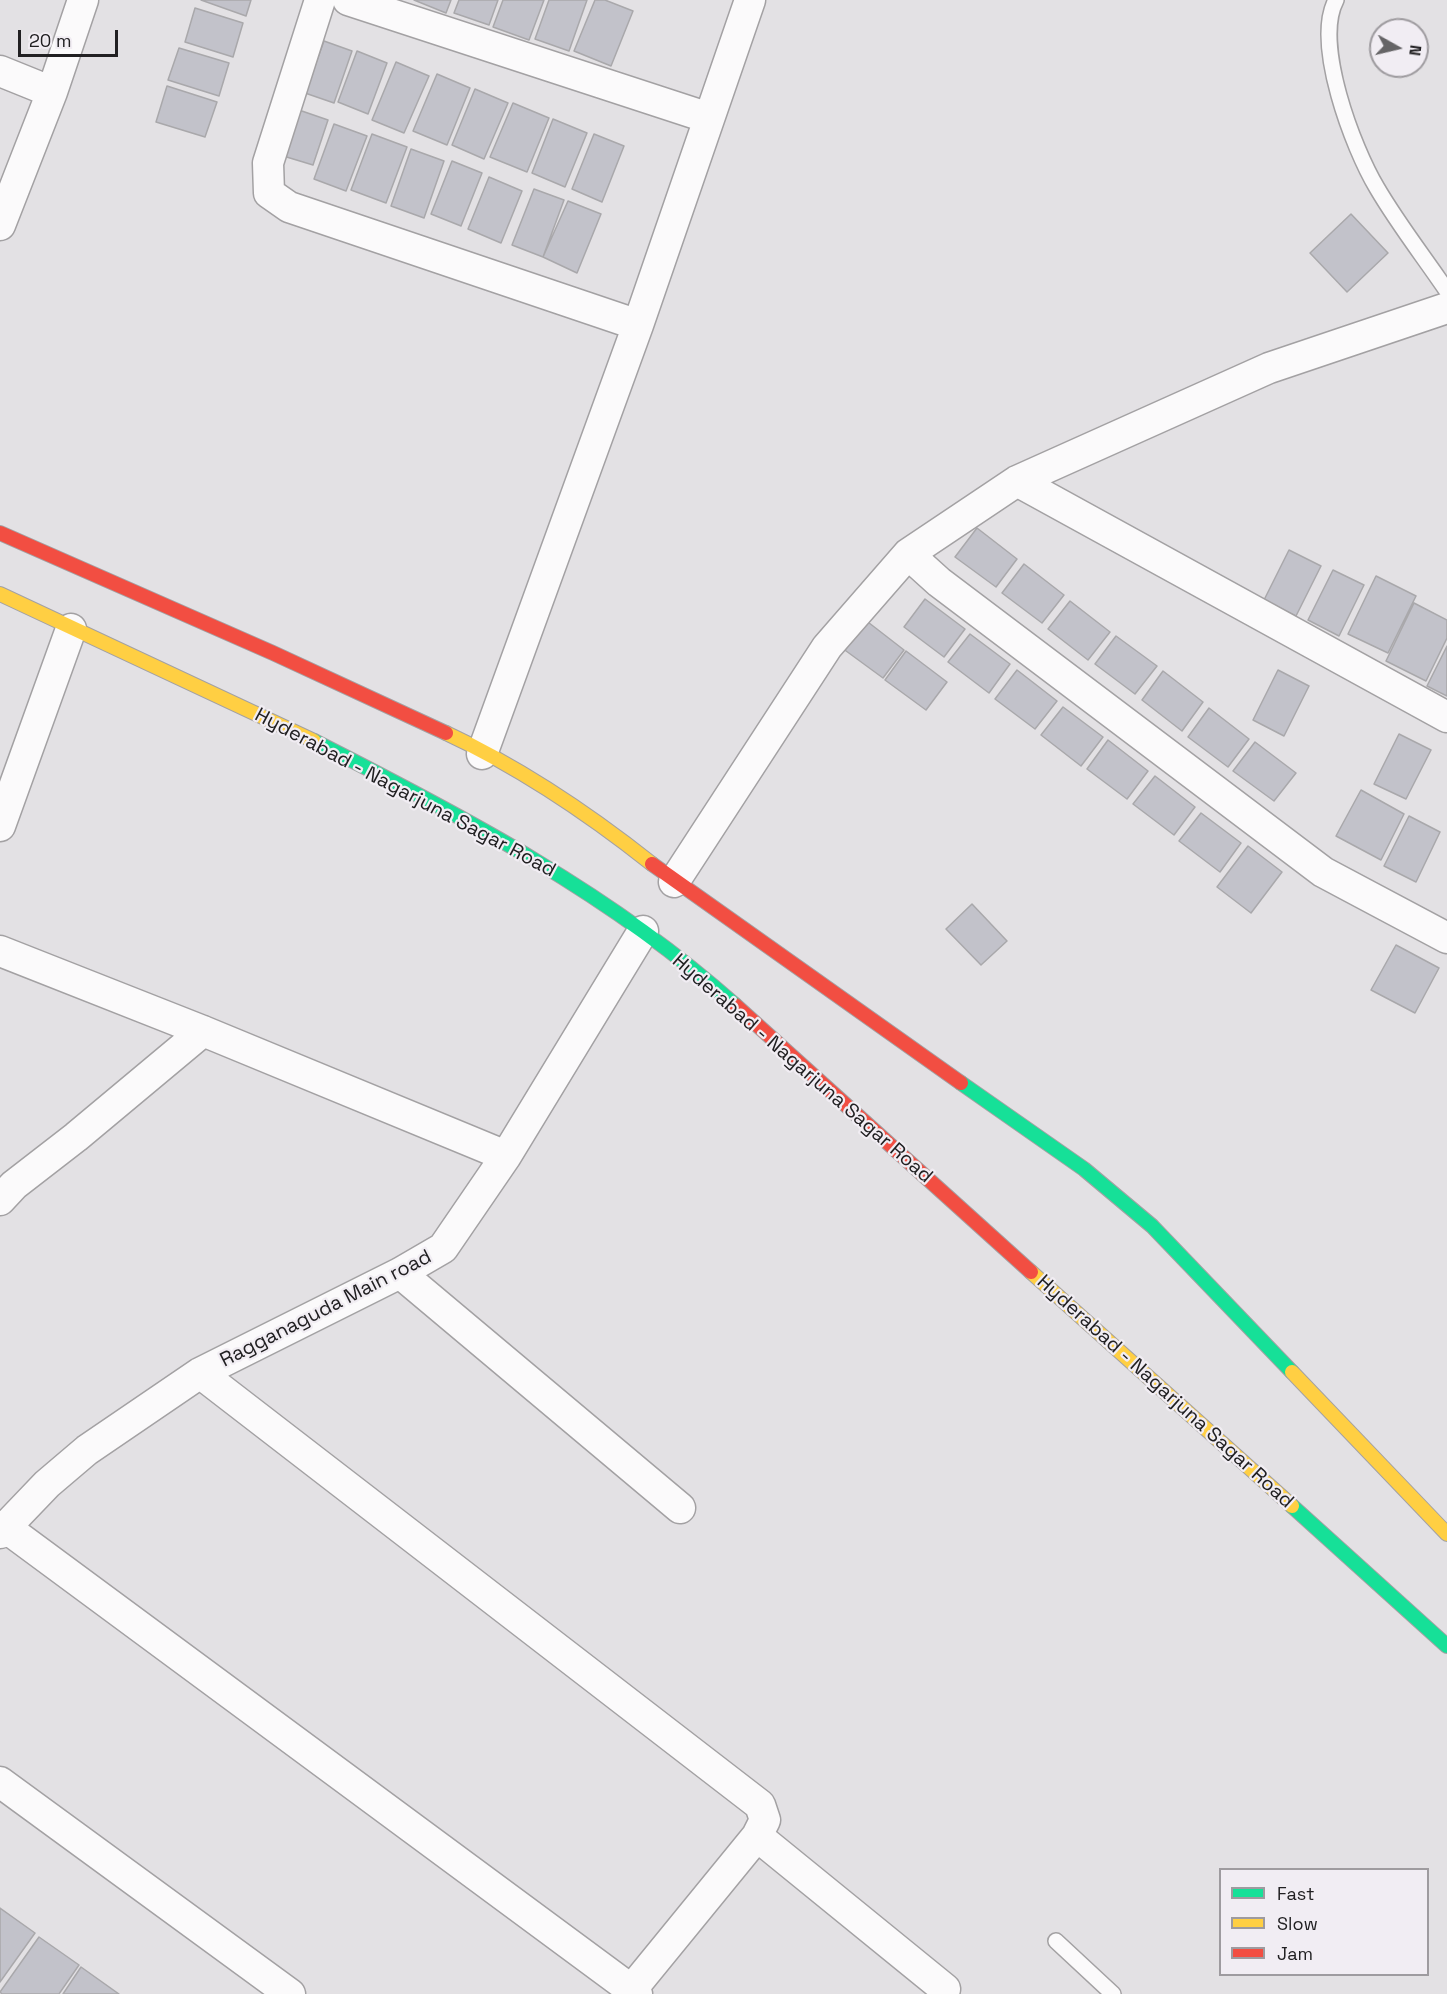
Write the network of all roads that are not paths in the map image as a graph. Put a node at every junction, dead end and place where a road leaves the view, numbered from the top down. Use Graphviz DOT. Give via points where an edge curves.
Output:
graph roads {
  1 [pos="83,0"];
  2 [pos="320,0"];
  3 [pos="348,0"];
  4 [pos="750,0"];
  5 [pos="1336,0"];
  6 [pos="0,71"];
  7 [pos="52,92"];
  8 [pos="709,118"];
  9 [pos="0,225"];
  10 [pos="1447,291"];
  11 [pos="1447,308"];
  12 [pos="638,325"];
  13 [pos="1017,481"];
  14 [pos="0,533"];
  15 [pos="908,554"];
  16 [pos="0,594"];
  17 [pos="71,629"];
  18 [pos="1447,717"];
  19 [pos="482,754"];
  20 [pos="0,826"];
  21 [pos="675,882"];
  22 [pos="643,931"];
  23 [pos="1447,938"];
  24 [pos="0,951"];
  25 [pos="204,1030"];
  26 [pos="506,1156"];
  27 [pos="0,1200"];
  28 [pos="400,1273"];
  29 [pos="200,1373"];
  30 [pos="680,1508"];
  31 [pos="3,1530"];
  32 [pos="1447,1534"];
  33 [pos="1447,1646"];
  34 [pos="0,1782"];
  35 [pos="757,1836"];
  36 [pos="1056,1941"];
  37 [pos="945,1989"];
  38 [pos="632,1993"];
  39 [pos="290,1994"];
  40 [pos="1113,1994"];
  1 -- 7 [label="street"];
  2 -- 12 [label="street" via="268,163 269,193 289,207"];
  3 -- 8 [label="street"];
  4 -- 8 [label="street"];
  5 -- 10 [label="lane" via="1328,30 1332,69 1357,151 1377,189"];
  6 -- 7 [label="street"];
  7 -- 9 [label="street"];
  8 -- 12 [label="street"];
  11 -- 13 [label="street" via="1269,368"];
  12 -- 19 [label="street"];
  13 -- 15 [label="street"];
  13 -- 18 [label="street"];
  14 -- 19 [label="main road" via="294,663"];
  15 -- 21 [label="street" via="827,647"];
  15 -- 23 [label="street" via="939,582 1323,872"];
  16 -- 17 [label="main road, Hyderabad - Nagarjuna Sagar Road"];
  17 -- 20 [label="street"];
  17 -- 22 [label="main road, Hyderabad - Nagarjuna Sagar Road" via="268,718 436,805 570,881"];
  19 -- 21 [label="main road" via="550,792"];
  21 -- 32 [label="main road" via="1084,1169 1152,1226"];
  22 -- 26 [label="street, Ragganaguda Main road"];
  22 -- 33 [label="main road, Hyderabad - Nagarjuna Sagar Road" via="708,981"];
  24 -- 25 [label="street"];
  25 -- 26 [label="street"];
  25 -- 27 [label="street"];
  26 -- 28 [label="street, Ragganaguda Main road" via="443,1248"];
  28 -- 29 [label="street, Ragganaguda Main road"];
  28 -- 30 [label="street"];
  29 -- 31 [label="street, Ragganaguda Main road" via="87,1450"];
  29 -- 35 [label="street" via="760,1805 765,1820"];
  31 -- 38 [label="street"];
  34 -- 39 [label="street"];
  35 -- 37 [label="street"];
  35 -- 38 [label="street"];
  36 -- 40 [label="lane"];
}
